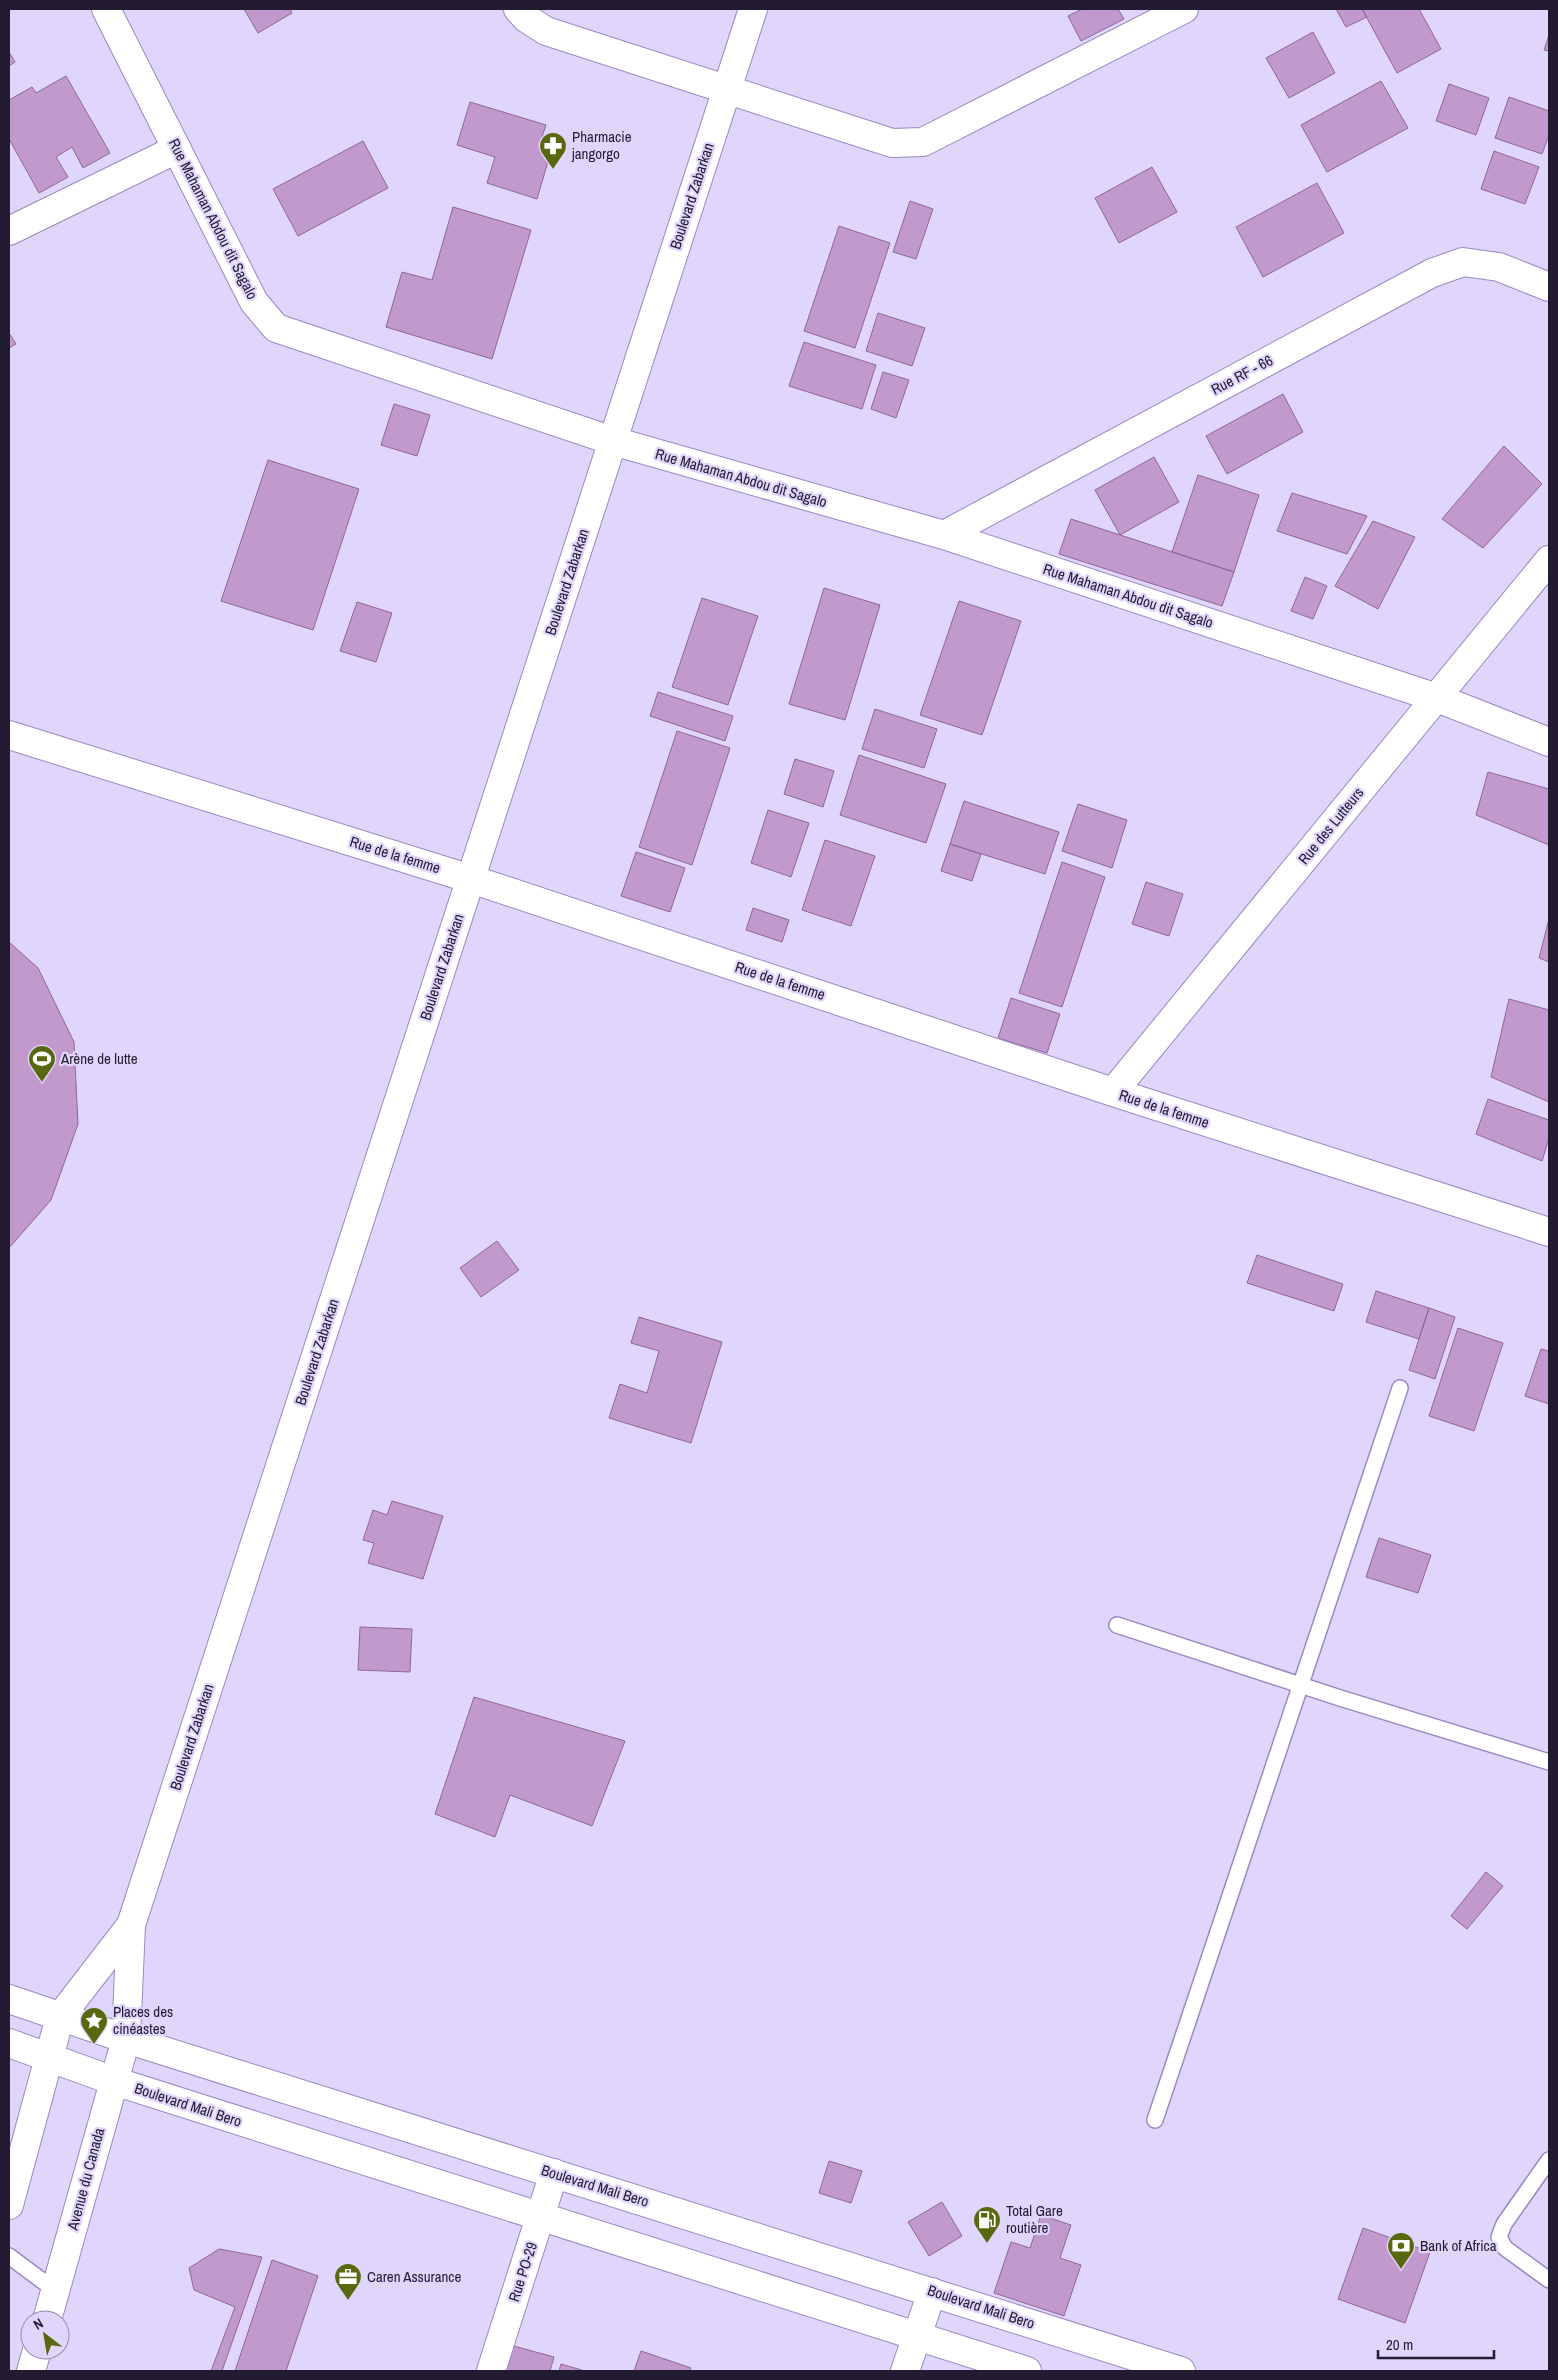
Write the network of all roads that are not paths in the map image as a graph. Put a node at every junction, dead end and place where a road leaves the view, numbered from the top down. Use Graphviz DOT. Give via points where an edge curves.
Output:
graph roads {
  1 [pos="106,9"];
  2 [pos="518,9"];
  3 [pos="753,9"];
  4 [pos="1184,9"];
  5 [pos="727,89"];
  6 [pos="177,149"];
  7 [pos="9,231"];
  8 [pos="1549,287"];
  9 [pos="613,441"];
  10 [pos="944,536"];
  11 [pos="1549,560"];
  12 [pos="1437,698"];
  13 [pos="9,735"];
  14 [pos="1549,742"];
  15 [pos="471,879"];
  16 [pos="1113,1092"];
  17 [pos="1549,1232"];
  18 [pos="1400,1388"];
  19 [pos="1117,1625"];
  20 [pos="1301,1685"];
  21 [pos="1549,1762"];
  22 [pos="131,1925"];
  23 [pos="9,1999"];
  24 [pos="60,2017"];
  25 [pos="126,2039"];
  26 [pos="9,2043"];
  27 [pos="48,2056"];
  28 [pos="114,2081"];
  29 [pos="1155,2120"];
  30 [pos="1549,2160"];
  31 [pos="554,2173"];
  32 [pos="9,2205"];
  33 [pos="540,2217"];
  34 [pos="9,2256"];
  35 [pos="1549,2280"];
  36 [pos="56,2291"];
  37 [pos="932,2292"];
  38 [pos="50,2310"];
  39 [pos="917,2337"];
  40 [pos="1130,2363"];
  41 [pos="491,2371"];
  42 [pos="905,2371"];
  43 [pos="1027,2371"];
  44 [pos="1181,2371"];
  1 -- 6 [label="street, Rue Mahaman Abdou dit Sagalo"];
  2 -- 5 [label="street" via="546,31"];
  3 -- 5 [label="street, Boulevard Zabarkan"];
  4 -- 5 [label="street" via="923,142 892,143"];
  5 -- 9 [label="street, Boulevard Zabarkan"];
  6 -- 7 [label="street"];
  6 -- 9 [label="street, Rue Mahaman Abdou dit Sagalo" via="254,302 276,328"];
  8 -- 10 [label="street, Rue RF - 66" via="1499,267 1463,262 1432,272"];
  9 -- 10 [label="street, Rue Mahaman Abdou dit Sagalo"];
  9 -- 15 [label="street, Boulevard Zabarkan"];
  10 -- 12 [label="street, Rue Mahaman Abdou dit Sagalo"];
  11 -- 12 [label="street, Rue des Lutteurs"];
  12 -- 14 [label="street, Rue Mahaman Abdou dit Sagalo"];
  12 -- 16 [label="street, Rue des Lutteurs"];
  13 -- 15 [label="street, Rue de la femme"];
  15 -- 16 [label="street, Rue de la femme"];
  15 -- 22 [label="street, Boulevard Zabarkan"];
  16 -- 17 [label="street, Rue de la femme"];
  18 -- 20 [label="lane"];
  19 -- 20 [label="lane"];
  20 -- 21 [label="lane"];
  20 -- 29 [label="lane"];
  22 -- 24 [label="street, Boulevard Zabarkan"];
  22 -- 25 [label="street, Boulevard Zabarkan"];
  23 -- 24 [label="street, Boulevard Mali Bero"];
  24 -- 25 [label="street, Boulevard Mali Bero"];
  24 -- 27 [label="street"];
  25 -- 28 [label="street, Avenue du Canada"];
  25 -- 31 [label="street, Boulevard Mali Bero"];
  26 -- 27 [label="street, Boulevard Mali Bero"];
  27 -- 28 [label="street, Boulevard Mali Bero"];
  27 -- 32 [label="street"];
  28 -- 33 [label="street, Boulevard Mali Bero"];
  28 -- 36 [label="street, Avenue du Canada"];
  30 -- 35 [label="lane" via="1504,2224 1499,2237 1505,2248"];
  31 -- 33 [label="street, Rue PO-29"];
  31 -- 37 [label="street, Boulevard Mali Bero"];
  33 -- 39 [label="street, Boulevard Mali Bero"];
  33 -- 41 [label="street, Rue PO-29"];
  34 -- 36 [label="lane"];
  36 -- 38 [label="street, Avenue du Canada"];
  37 -- 39 [label="street"];
  37 -- 40 [label="street, Boulevard Mali Bero"];
  39 -- 42 [label="street"];
  39 -- 43 [label="street, Boulevard Mali Bero"];
  40 -- 44 [label="street, Boulevard Mali Bero"];
}
